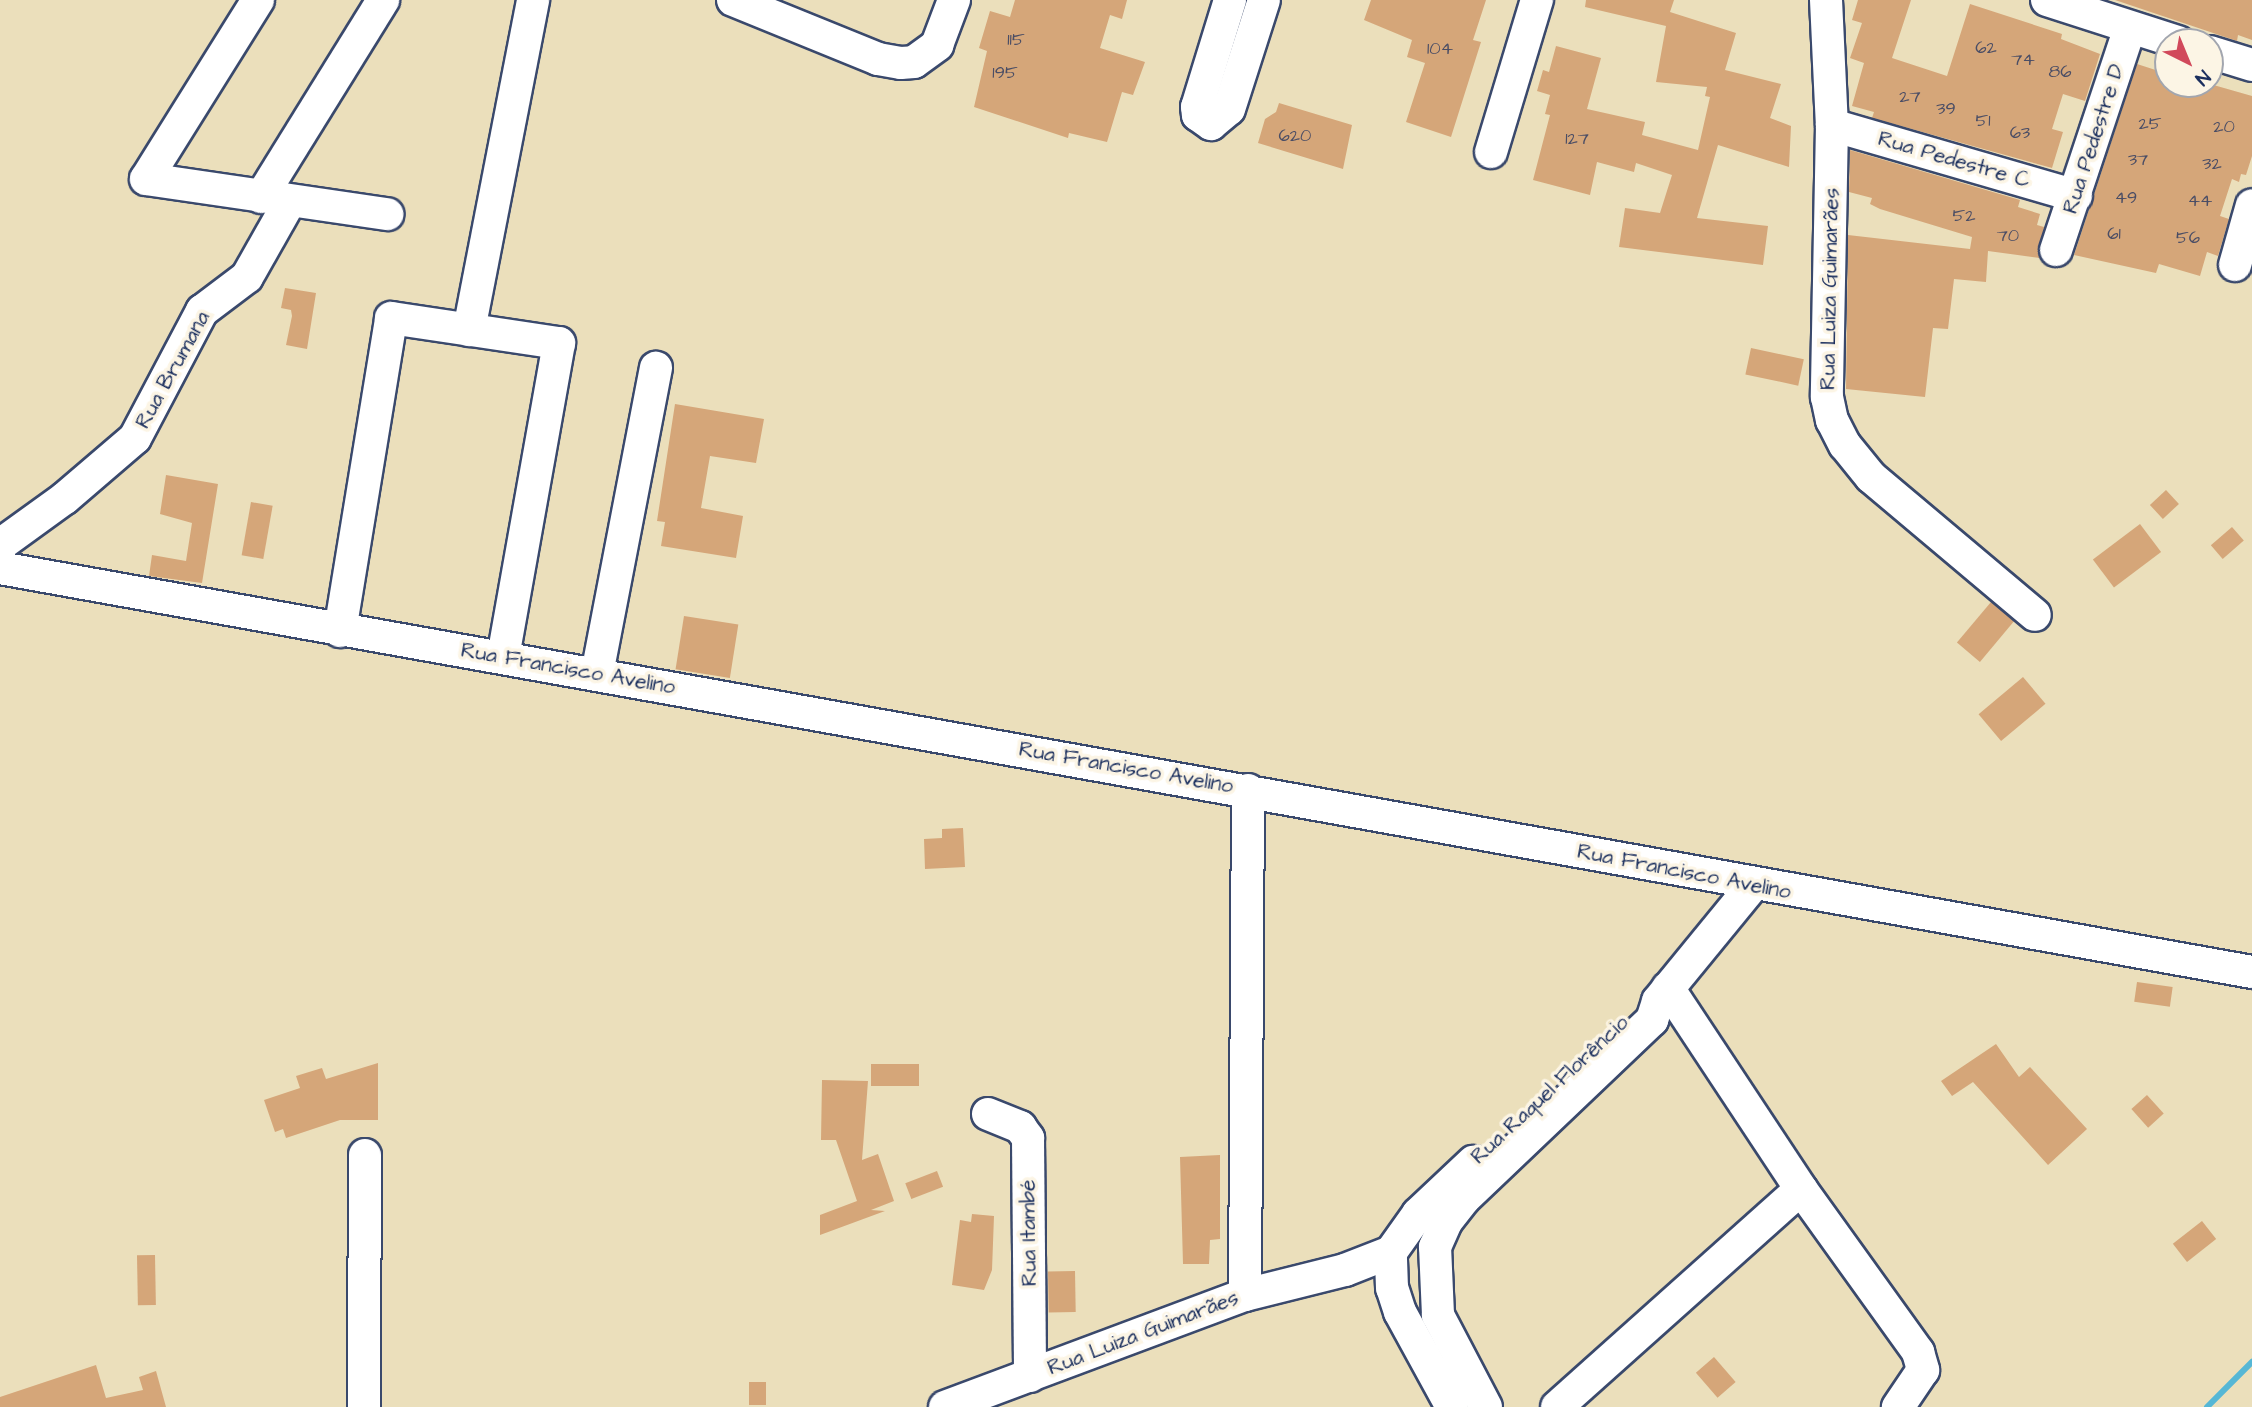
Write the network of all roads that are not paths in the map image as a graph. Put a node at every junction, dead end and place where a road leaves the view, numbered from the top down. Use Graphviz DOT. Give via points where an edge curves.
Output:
graph roads {
  1 [pos="258,0"];
  2 [pos="383,0"];
  3 [pos="533,0"];
  4 [pos="733,0"];
  5 [pos="954,0"];
  6 [pos="1230,0"];
  7 [pos="1264,0"];
  8 [pos="1537,0"];
  9 [pos="1826,0"];
  10 [pos="2048,0"];
  11 [pos="2130,28"];
  12 [pos="2154,35"];
  13 [pos="2224,56"];
  14 [pos="2252,65"];
  15 [pos="1832,125"];
  16 [pos="1490,152"];
  17 [pos="2076,196"];
  18 [pos="275,199"];
  19 [pos="2252,205"];
  20 [pos="387,214"];
  21 [pos="2056,250"];
  22 [pos="2235,265"];
  23 [pos="469,330"];
  24 [pos="656,368"];
  25 [pos="0,544"];
  26 [pos="0,568"];
  27 [pos="2035,615"];
  28 [pos="340,631"];
  29 [pos="503,657"];
  30 [pos="597,674"];
  31 [pos="1248,790"];
  32 [pos="1752,886"];
  33 [pos="2252,972"];
  34 [pos="1663,995"];
  35 [pos="988,1114"];
  36 [pos="365,1155"];
  37 [pos="1801,1189"];
  38 [pos="1391,1252"];
  39 [pos="1345,1270"];
  40 [pos="1392,1288"];
  41 [pos="1245,1294"];
  42 [pos="1434,1297"];
  43 [pos="1030,1376"];
  44 [pos="364,1407"];
  45 [pos="944,1407"];
  46 [pos="1452,1407"];
  47 [pos="1486,1407"];
  48 [pos="1557,1407"];
  49 [pos="1898,1407"];
  1 -- 18 [label="street" via="146,179"];
  2 -- 18 [label="street, Rua Brumana"];
  3 -- 23 [label="street"];
  4 -- 5 [label="street" via="878,59 901,63 914,62 937,45"];
  6 -- 7 [label="street" via="1197,107 1198,115 1211,124 1229,108"];
  8 -- 16 [label="street"];
  9 -- 15 [label="street, Rua Luiza Guimarães"];
  10 -- 11 [label="street"];
  11 -- 12 [label="street"];
  11 -- 17 [label="street, Rua Pedestre D"];
  13 -- 14 [label="street"];
  15 -- 17 [label="street, Rua Pedestre C"];
  15 -- 27 [label="street, Rua Luiza Guimarães" via="1827,397 1832,420 1845,445 1880,486"];
  17 -- 21 [label="street, Rua Pedestre D"];
  18 -- 20 [label="street"];
  18 -- 25 [label="street, Rua Brumana" via="247,276 202,311 135,438 65,498"];
  19 -- 22 [label="street"];
  23 -- 28 [label="street" via="391,318"];
  23 -- 29 [label="street" via="559,343"];
  24 -- 30 [label="street"];
  26 -- 28 [label="street, Rua Francisco Avelino"];
  28 -- 29 [label="street, Rua Francisco Avelino"];
  29 -- 30 [label="street, Rua Francisco Avelino"];
  30 -- 31 [label="street, Rua Francisco Avelino"];
  31 -- 32 [label="street, Rua Francisco Avelino"];
  31 -- 41 [label="street"];
  32 -- 33 [label="street, Rua Francisco Avelino"];
  32 -- 34 [label="street"];
  34 -- 37 [label="street"];
  34 -- 38 [label="street, Rua Raquel Florêncio" via="1635,1009 1418,1214"];
  34 -- 42 [label="street, Rua Raquel Florêncio" via="1652,1020 1464,1199 1446,1222 1435,1247"];
  35 -- 43 [label="street, Rua Itambé" via="1020,1127 1028,1138"];
  36 -- 44 [label="street"];
  37 -- 48 [label="street"];
  37 -- 49 [label="street" via="1917,1352 1923,1370"];
  38 -- 39 [label="street, Rua Luiza Guimarães"];
  38 -- 40 [label="street"];
  39 -- 40 [label="street"];
  39 -- 41 [label="street, Rua Luiza Guimarães"];
  40 -- 42 [label="street"];
  40 -- 46 [label="street"];
  41 -- 43 [label="street, Rua Luiza Guimarães"];
  42 -- 47 [label="street, Rua Raquel Florêncio" via="1446,1337"];
  43 -- 45 [label="street, Rua Luiza Guimarães"];
}
